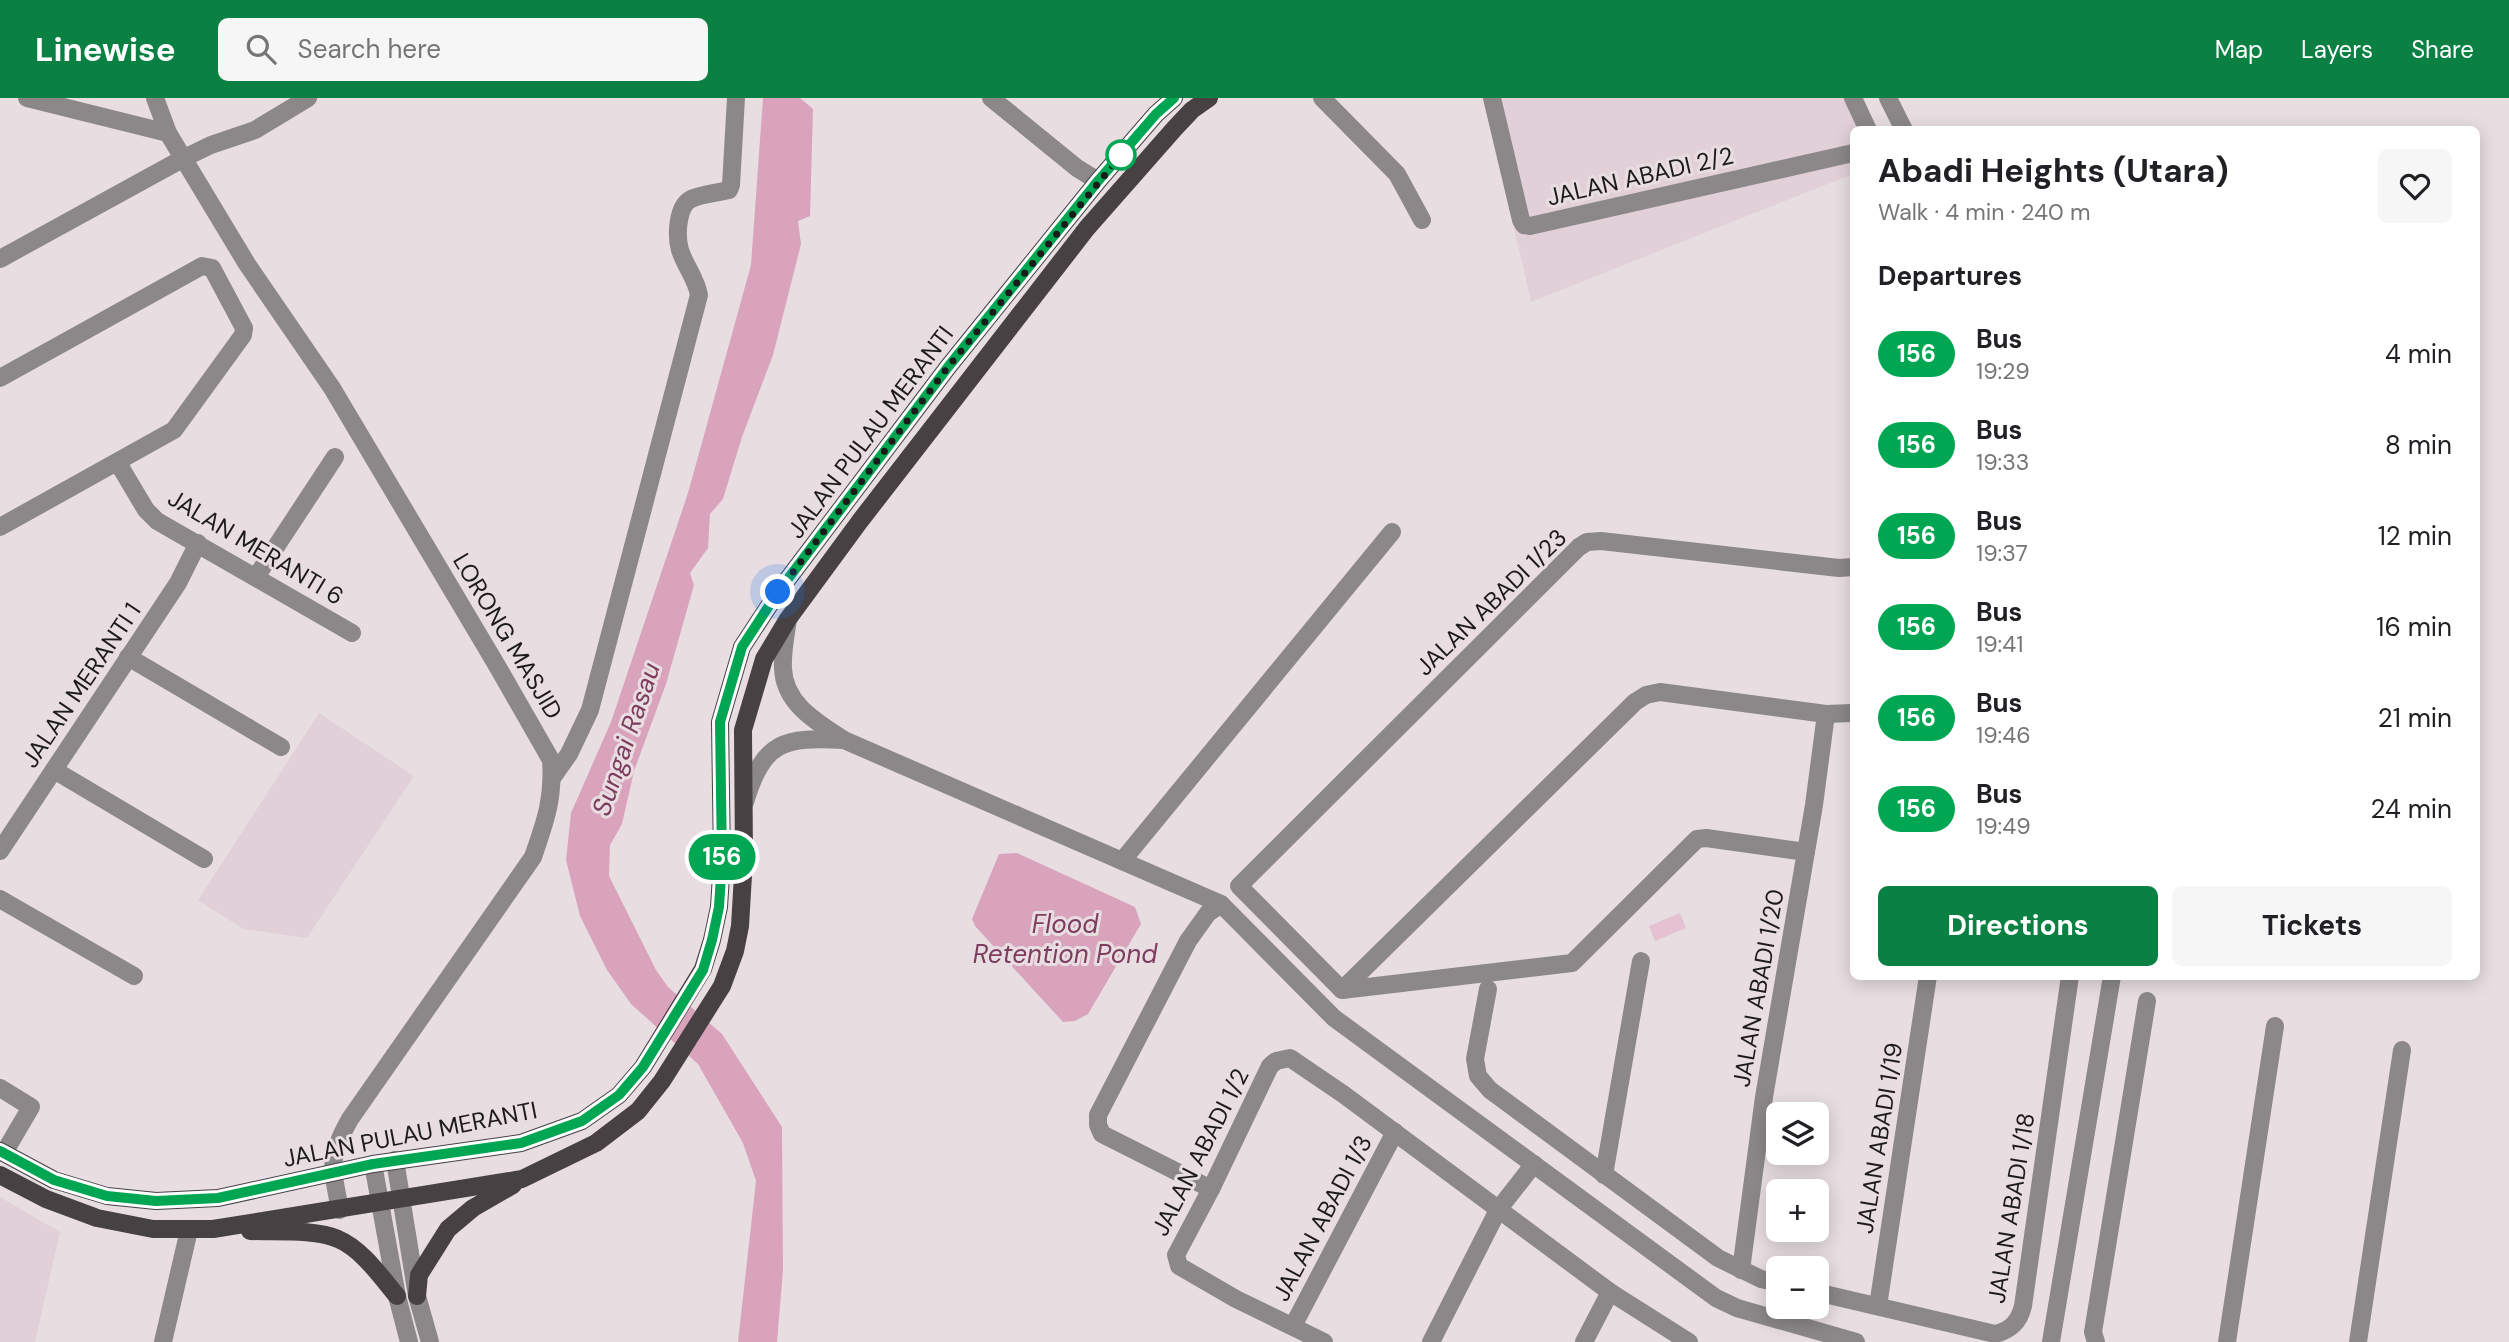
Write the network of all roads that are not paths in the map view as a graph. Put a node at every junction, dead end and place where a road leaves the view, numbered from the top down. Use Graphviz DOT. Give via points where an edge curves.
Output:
graph roads {
  1 [pos="27,98"];
  2 [pos="155,98"];
  3 [pos="308,98"];
  4 [pos="736,98"];
  5 [pos="991,98"];
  6 [pos="1174,98"];
  7 [pos="1209,98"];
  8 [pos="1322,98"];
  9 [pos="1492,98"];
  10 [pos="1853,98"];
  11 [pos="1888,98"];
  12 [pos="1866,126"];
  13 [pos="1902,126"];
  14 [pos="167,132"];
  15 [pos="1850,154"];
  16 [pos="184,158"];
  17 [pos="1098,181"];
  18 [pos="1423,220"];
  19 [pos="0,259"];
  20 [pos="0,378"];
  21 [pos="335,457"];
  22 [pos="118,463"];
  23 [pos="0,527"];
  24 [pos="1392,532"];
  25 [pos="198,543"];
  26 [pos="1850,567"];
  27 [pos="256,577"];
  28 [pos="788,619"];
  29 [pos="352,633"];
  30 [pos="128,657"];
  31 [pos="1850,713"];
  32 [pos="1826,715"];
  33 [pos="844,740"];
  34 [pos="281,747"];
  35 [pos="54,770"];
  36 [pos="552,778"];
  37 [pos="743,810"];
  38 [pos="0,851"];
  39 [pos="1806,852"];
  40 [pos="204,859"];
  41 [pos="1122,861"];
  42 [pos="0,899"];
  43 [pos="1221,904"];
  44 [pos="1641,961"];
  45 [pos="134,976"];
  46 [pos="1927,980"];
  47 [pos="2069,980"];
  48 [pos="2111,980"];
  49 [pos="1488,989"];
  50 [pos="1342,990"];
  51 [pos="2147,1001"];
  52 [pos="2275,1026"];
  53 [pos="2402,1051"];
  54 [pos="0,1088"];
  55 [pos="1395,1132"];
  56 [pos="2,1152"];
  57 [pos="395,1160"];
  58 [pos="373,1164"];
  59 [pos="1534,1164"];
  60 [pos="333,1172"];
  61 [pos="1604,1174"];
  62 [pos="0,1175"];
  63 [pos="522,1179"];
  64 [pos="1211,1189"];
  65 [pos="401,1200"];
  66 [pos="379,1203"];
  67 [pos="340,1210"];
  68 [pos="1498,1210"];
  69 [pos="213,1229"];
  70 [pos="189,1230"];
  71 [pos="1741,1270"];
  72 [pos="1766,1279"];
  73 [pos="1610,1292"];
  74 [pos="1829,1295"];
  75 [pos="397,1296"];
  76 [pos="417,1297"];
  77 [pos="1878,1306"];
  78 [pos="1293,1326"];
  79 [pos="163,1342"];
  80 [pos="409,1342"];
  81 [pos="430,1342"];
  82 [pos="1324,1342"];
  83 [pos="1431,1342"];
  84 [pos="1584,1342"];
  85 [pos="1689,1342"];
  86 [pos="1856,1342"];
  87 [pos="2051,1342"];
  88 [pos="2096,1342"];
  89 [pos="2227,1342"];
  90 [pos="2358,1342"];
  1 -- 14 [label="street"];
  2 -- 14 [label="street, LORONG MASJID"];
  3 -- 16 [label="street" via="255,130"];
  4 -- 36 [label="street" via="732,185 683,206 680,249 699,295 590,710"];
  5 -- 17 [label="street"];
  6 -- 17 [label="main road, JALAN PULAU MERANTI"];
  7 -- 28 [label="main road, JALAN PULAU MERANTI" via="1175,128 1087,228"];
  8 -- 18 [label="street" via="1397,174"];
  9 -- 15 [label="street, JALAN ABADI 2/2" via="1524,225 1530,226"];
  10 -- 12 [label="street"];
  11 -- 13 [label="street"];
  14 -- 16 [label="street, LORONG MASJID"];
  16 -- 19 [label="street"];
  16 -- 36 [label="street, LORONG MASJID" via="247,264 332,388 425,544 542,743 551,760"];
  17 -- 57 [label="main road, JALAN PULAU MERANTI" via="919,405 742,647 720,722 722,860 712,940 703,970 643,1067 619,1095 582,1121 521,1143"];
  20 -- 22 [label="street" via="202,266 212,268 244,328 243,335 174,430"];
  21 -- 27 [label="street"];
  22 -- 23 [label="street"];
  22 -- 25 [label="street, JALAN MERANTI 6" via="157,521"];
  24 -- 41 [label="street"];
  25 -- 27 [label="street, JALAN MERANTI 6"];
  25 -- 30 [label="street, JALAN MERANTI 1" via="178,583"];
  26 -- 50 [label="street, JALAN ABADI 1/23" via="1601,541 1579,547 1240,886"];
  27 -- 29 [label="street, JALAN MERANTI 6"];
  28 -- 33 [label="street" via="783,668 786,689 799,707"];
  28 -- 37 [label="main road, JALAN PULAU MERANTI" via="764,659 743,730"];
  30 -- 34 [label="street"];
  30 -- 35 [label="street, JALAN MERANTI 1"];
  31 -- 32 [label="street"];
  32 -- 39 [label="street, JALAN ABADI 1/20"];
  32 -- 50 [label="street" via="1660,692 1646,695"];
  33 -- 37 [label="street" via="805,738 776,748 760,765"];
  33 -- 41 [label="street"];
  35 -- 38 [label="street, JALAN MERANTI 1"];
  35 -- 40 [label="street"];
  36 -- 60 [label="street, LORONG MASJID" via="550,810 533,857 350,1119 332,1156"];
  37 -- 63 [label="main road, JALAN PULAU MERANTI" via="740,926 722,986 638,1111 596,1143"];
  39 -- 50 [label="street" via="1697,839 1572,963"];
  39 -- 71 [label="street, JALAN ABADI 1/20"];
  41 -- 43 [label="street"];
  42 -- 45 [label="street"];
  43 -- 59 [label="street" via="1334,1018"];
  43 -- 64 [label="street" via="1197,926 1098,1115 1102,1134"];
  44 -- 61 [label="street"];
  46 -- 77 [label="street, JALAN ABADI 1/19"];
  47 -- 77 [label="street, JALAN ABADI 1/18" via="2020,1317 2006,1331 1995,1334"];
  48 -- 87 [label="street"];
  49 -- 61 [label="street" via="1475,1059 1478,1076 1490,1090"];
  51 -- 88 [label="street" via="2093,1332"];
  52 -- 89 [label="street"];
  53 -- 90 [label="street"];
  54 -- 56 [label="street" via="31,1107"];
  55 -- 64 [label="street, JALAN ABADI 1/2" via="1290,1058 1276,1061"];
  55 -- 68 [label="street"];
  55 -- 78 [label="street, JALAN ABADI 1/3"];
  56 -- 60 [label="main road, JALAN PULAU MERANTI" via="54,1180 107,1196 156,1201 218,1198"];
  57 -- 58 [label="main road, JALAN PULAU MERANTI"];
  57 -- 65 [label="street"];
  58 -- 60 [label="main road, JALAN PULAU MERANTI"];
  58 -- 66 [label="street"];
  59 -- 68 [label="street"];
  59 -- 86 [label="street" via="1727,1304"];
  60 -- 67 [label="street, LORONG MASJID"];
  61 -- 71 [label="street"];
  62 -- 70 [label="main road, JALAN PULAU MERANTI" via="97,1217 153,1229"];
  63 -- 65 [label="main road, JALAN PULAU MERANTI"];
  63 -- 76 [label="main road" via="448,1229 419,1275"];
  64 -- 78 [label="street, JALAN ABADI 1/2" via="1176,1255 1179,1266"];
  65 -- 66 [label="main road, JALAN PULAU MERANTI"];
  65 -- 76 [label="street"];
  66 -- 67 [label="main road, JALAN PULAU MERANTI"];
  66 -- 75 [label="street"];
  67 -- 69 [label="main road, JALAN PULAU MERANTI"];
  68 -- 73 [label="street"];
  68 -- 83 [label="street"];
  69 -- 70 [label="main road, JALAN PULAU MERANTI"];
  69 -- 75 [label="main road" via="338,1238"];
  70 -- 79 [label="street"];
  71 -- 72 [label="street"];
  73 -- 84 [label="street"];
  73 -- 85 [label="street"];
  74 -- 77 [label="street, JALAN ABADI 1/18"];
  75 -- 80 [label="street"];
  76 -- 81 [label="street"];
  78 -- 82 [label="street"];
}
